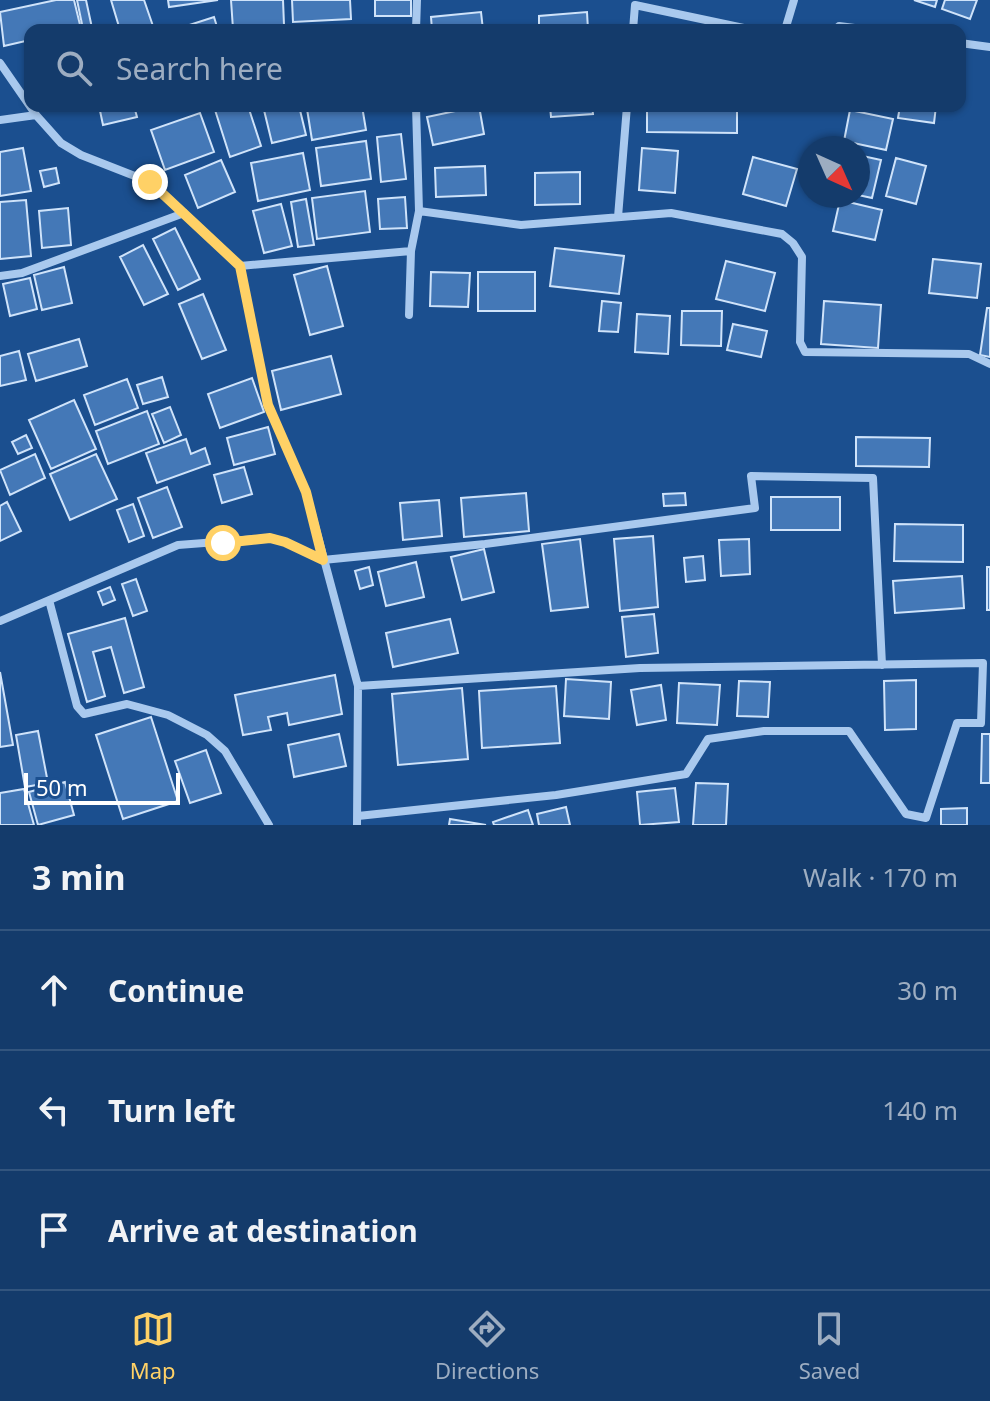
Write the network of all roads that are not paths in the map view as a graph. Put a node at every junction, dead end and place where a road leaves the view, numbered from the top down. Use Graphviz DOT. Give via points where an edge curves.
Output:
graph roads {
  1 [pos="417,0"];
  2 [pos="794,0"];
  3 [pos="416,24"];
  4 [pos="633,24"];
  5 [pos="725,24"];
  6 [pos="787,24"];
  7 [pos="966,44"];
  8 [pos="990,47"];
  9 [pos="0,63"];
  10 [pos="24,98"];
  11 [pos="34,112"];
  12 [pos="416,112"];
  13 [pos="627,112"];
  14 [pos="36,115"];
  15 [pos="0,120"];
  16 [pos="419,211"];
  17 [pos="184,213"];
  18 [pos="618,217"];
  19 [pos="411,251"];
  20 [pos="240,266"];
  21 [pos="0,276"];
  22 [pos="409,315"];
  23 [pos="990,364"];
  24 [pos="323,560"];
  25 [pos="49,600"];
  26 [pos="0,621"];
  27 [pos="882,665"];
  28 [pos="358,686"];
  29 [pos="358,821"];
  30 [pos="269,825"];
  1 -- 3 [label="street"];
  2 -- 6 [label="street"];
  4 -- 5 [label="street" via="635,5"];
  7 -- 8 [label="street"];
  9 -- 10 [label="street"];
  11 -- 14 [label="street"];
  12 -- 16 [label="street"];
  13 -- 18 [label="street"];
  14 -- 15 [label="street"];
  14 -- 17 [label="street" via="61,143 150,182"];
  16 -- 18 [label="street" via="521,225"];
  16 -- 19 [label="street"];
  17 -- 20 [label="street"];
  17 -- 21 [label="street" via="22,273"];
  18 -- 23 [label="street" via="671,213 782,234 802,257 800,342 805,352 969,354"];
  19 -- 20 [label="street"];
  19 -- 22 [label="street"];
  20 -- 24 [label="street" via="268,405 306,492"];
  24 -- 25 [label="street" via="270,538 178,545"];
  24 -- 27 [label="street" via="755,508 751,476 873,478"];
  24 -- 28 [label="street"];
  25 -- 26 [label="street"];
  25 -- 30 [label="street" via="80,711 127,704 168,715 207,735 225,751"];
  27 -- 28 [label="street" via="640,668"];
  27 -- 29 [label="street" via="983,663 981,723 957,723 926,818 906,814 849,731 778,731 708,739 686,774"];
  28 -- 29 [label="street"];
}
